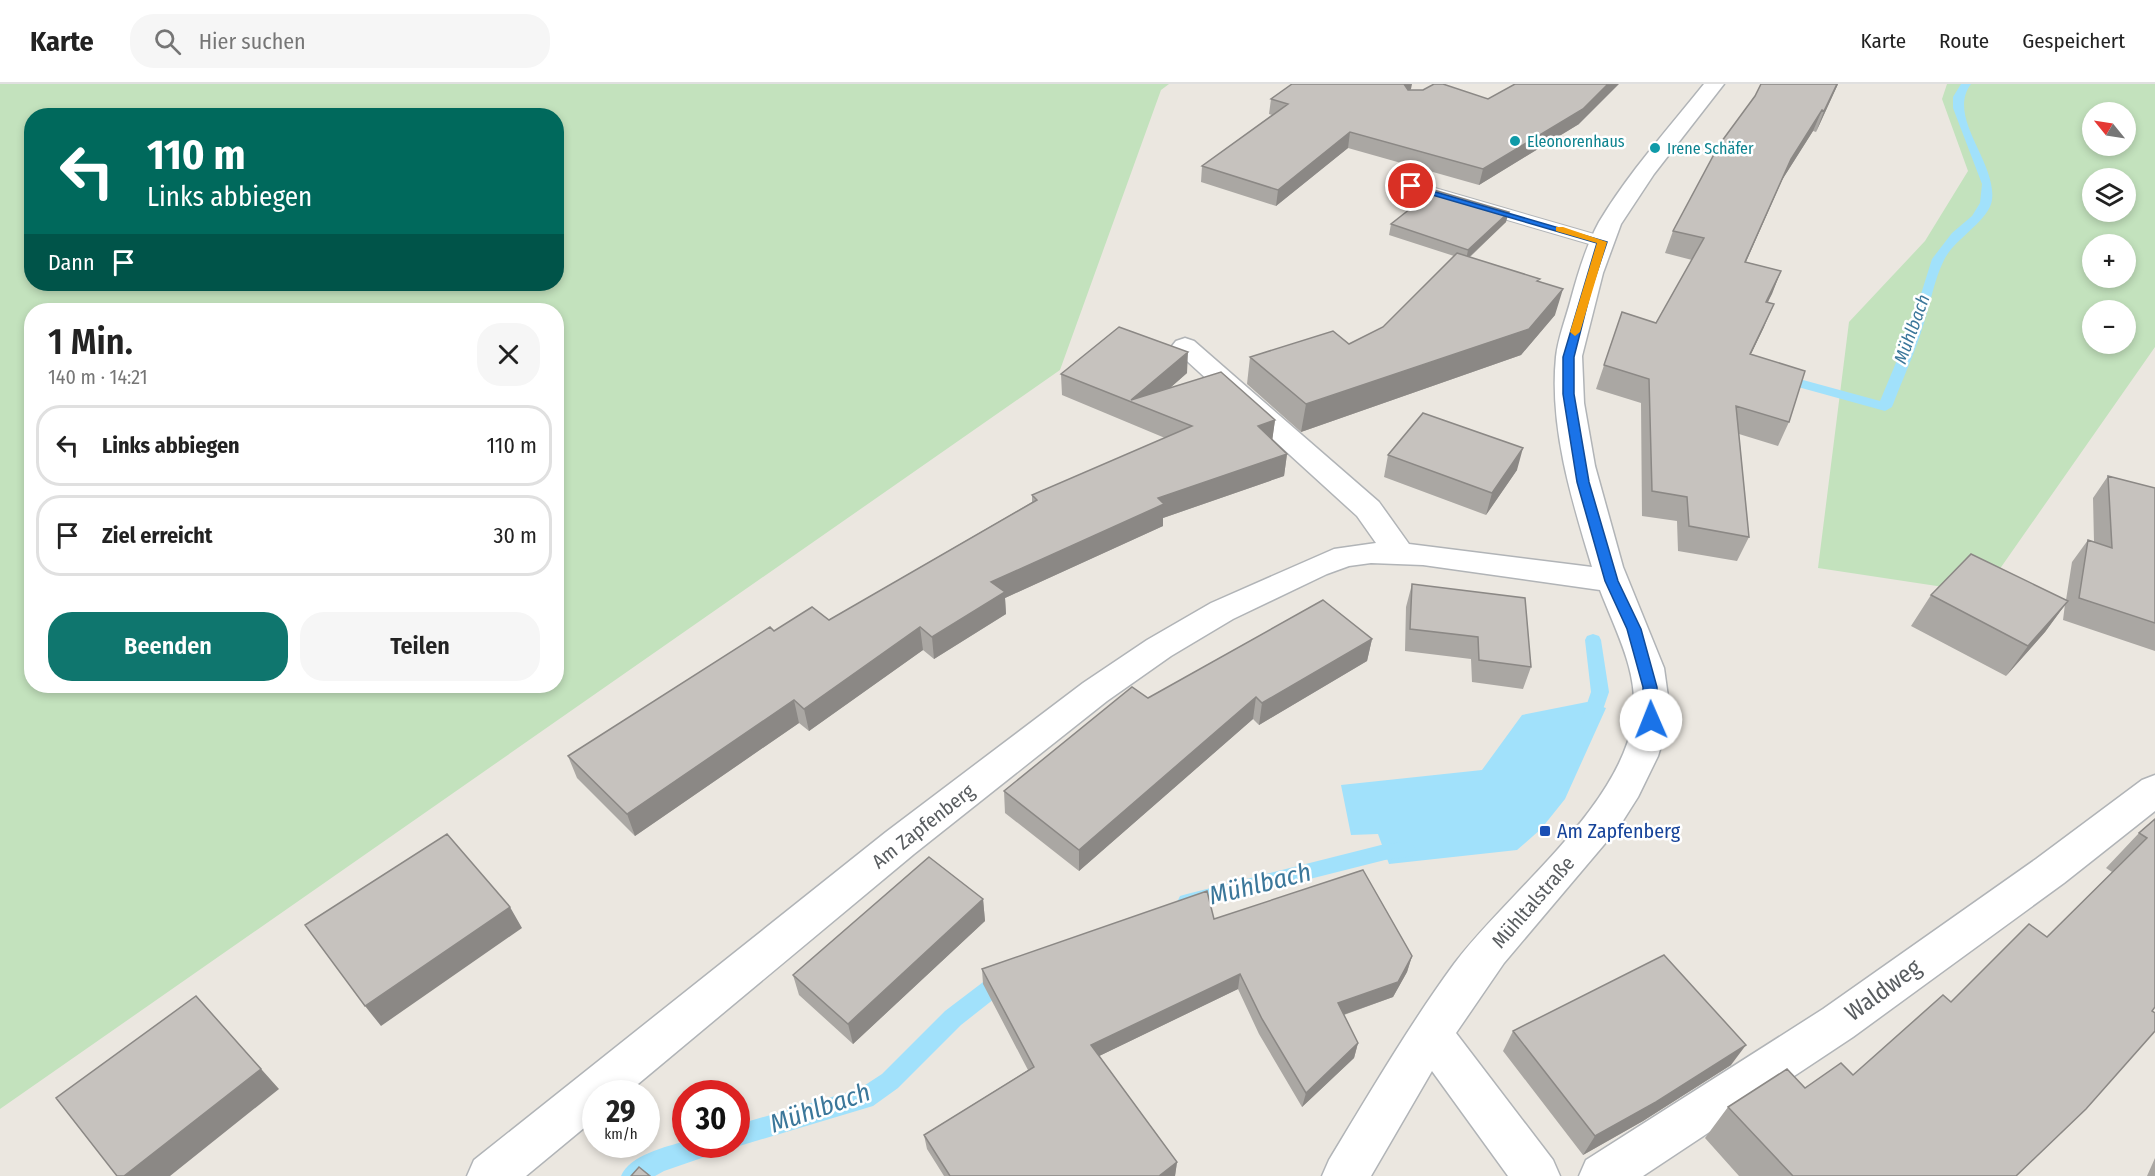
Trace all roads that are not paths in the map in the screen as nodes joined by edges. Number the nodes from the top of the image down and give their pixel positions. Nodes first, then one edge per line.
1 (1714, 84) edge
2 (1411, 186) dead end
3 (1602, 242) junction
4 (1185, 346) dead end
5 (1399, 553) junction
6 (1612, 581) junction
7 (2155, 790) edge
8 (1430, 1034) junction
9 (490, 1176) edge
10 (1344, 1176) edge
11 (1537, 1176) edge
12 (1602, 1176) edge

1 - 3 street, Mühltalstraße
2 - 3 lane
3 - 6 street, Mühltalstraße
4 - 5 street
5 - 6 street, Am Zapfenberg
5 - 9 street, Am Zapfenberg
6 - 8 street, Mühltalstraße
7 - 12 street, Waldweg
8 - 10 street, Mühltalstraße
8 - 11 street

